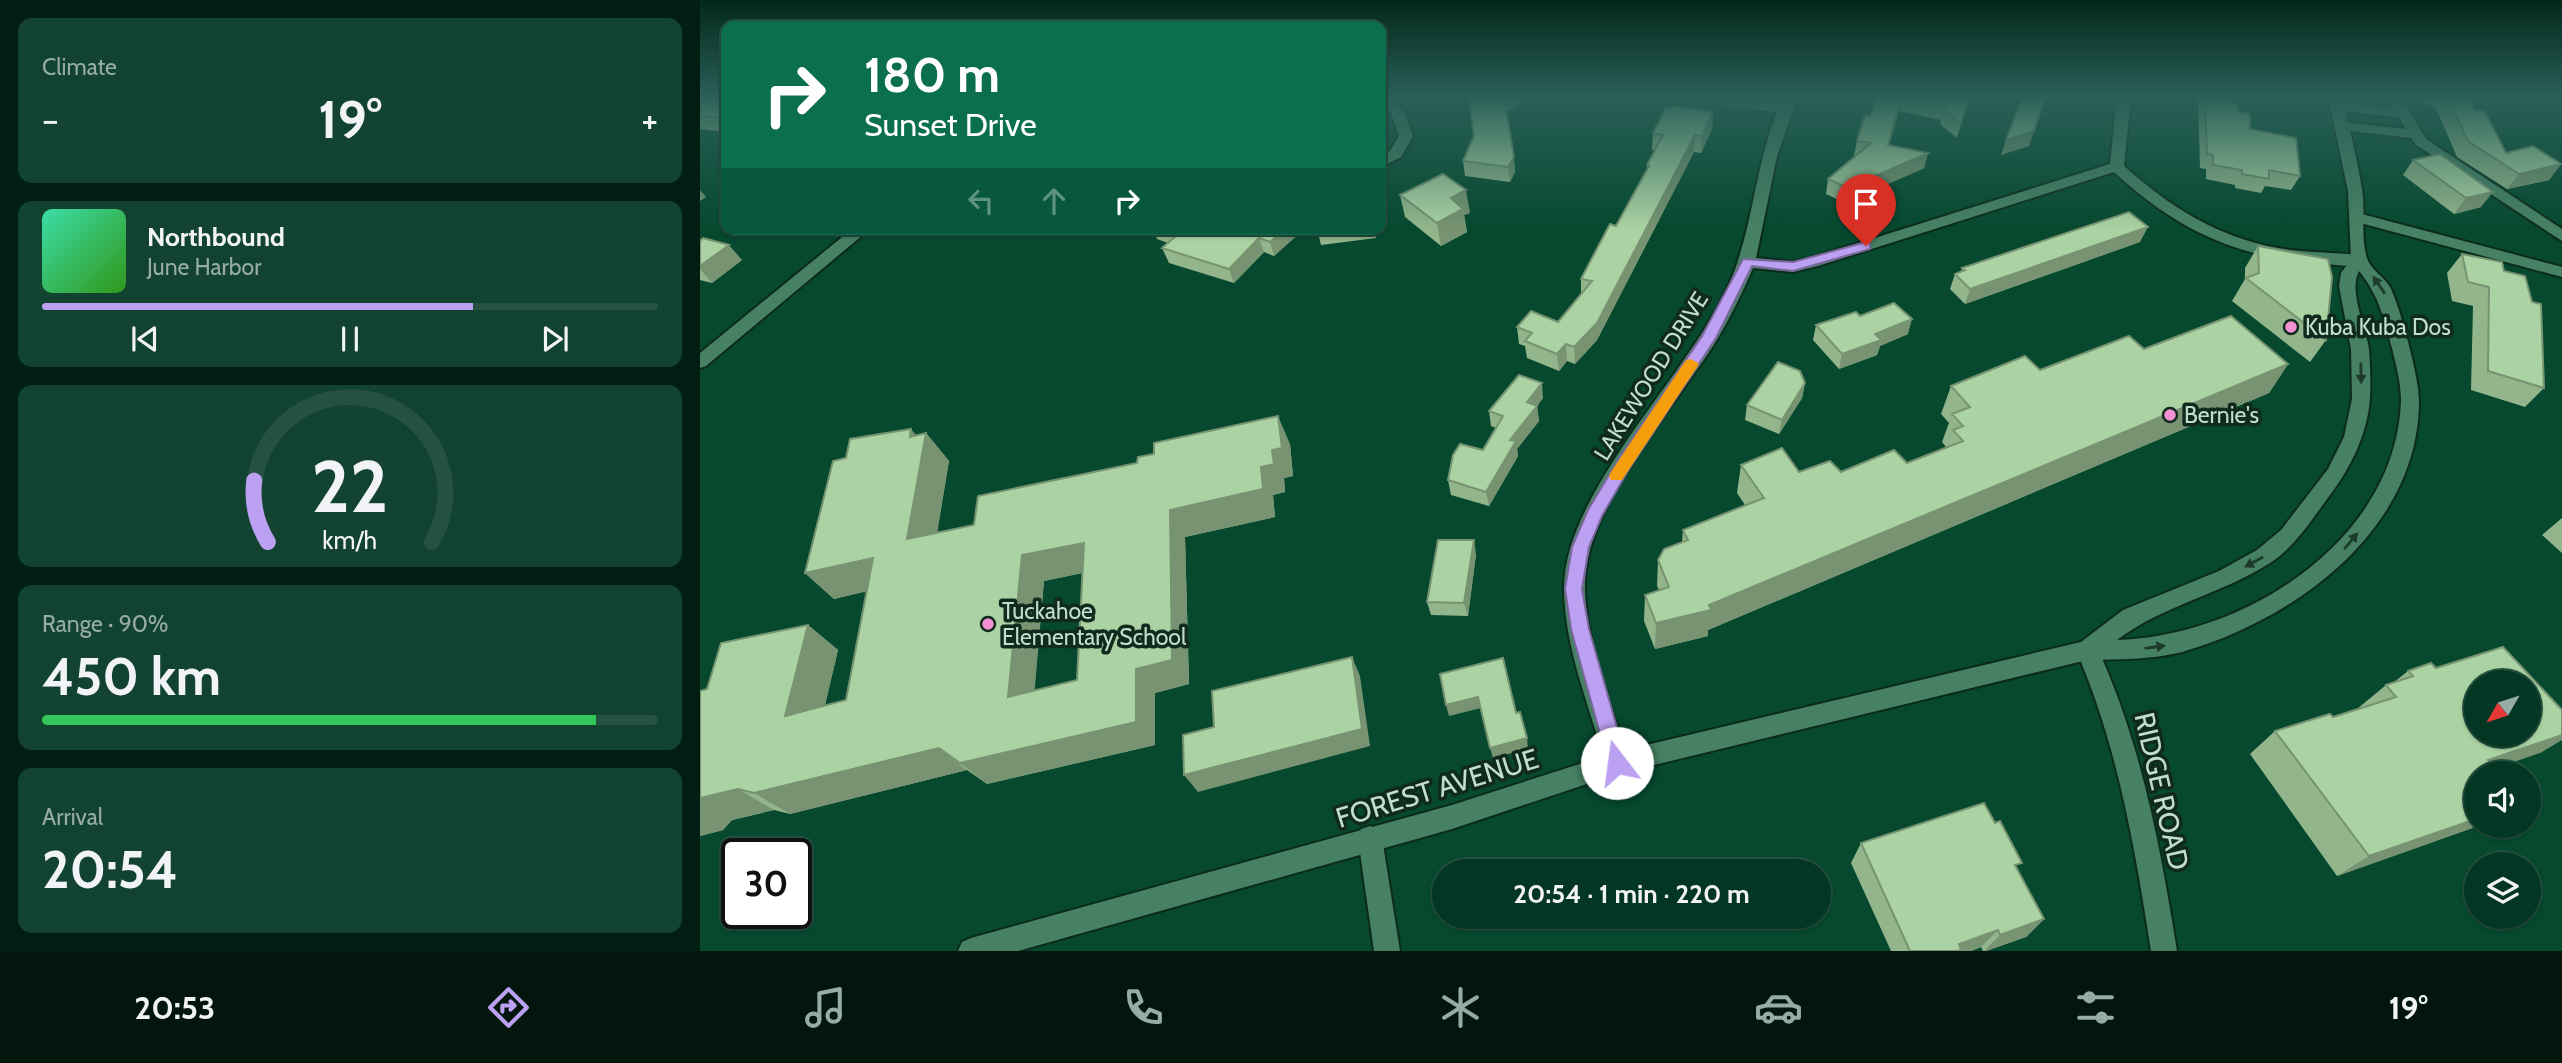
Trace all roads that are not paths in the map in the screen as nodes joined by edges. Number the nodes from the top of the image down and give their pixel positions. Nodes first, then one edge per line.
1 (1404, 140) edge
2 (1774, 140) edge
3 (2120, 140) edge
4 (2344, 140) edge
5 (2420, 140) edge
6 (1386, 160) edge
7 (2117, 167) junction
8 (2358, 218) junction
9 (855, 235) edge
10 (2562, 236) edge
11 (2359, 260) junction
12 (1748, 262) junction
13 (2562, 272) edge
14 (700, 362) edge
15 (2087, 650) junction
16 (1617, 763) junction
17 (1370, 838) junction
18 (971, 951) edge
19 (1387, 951) edge
20 (2164, 951) edge

1 - 6 street
2 - 12 street, LAKEWOOD DRIVE
3 - 7 street
4 - 8 street
5 - 10 street
7 - 11 street
7 - 12 street
8 - 11 street
8 - 13 street
9 - 14 street
11 -> 15 street
15 -> 11 street
12 - 16 street, LAKEWOOD DRIVE
15 - 16 street, FOREST AVENUE
15 - 20 street, RIDGE ROAD
16 - 17 street, FOREST AVENUE
17 - 18 street, FOREST AVENUE
17 - 19 street

